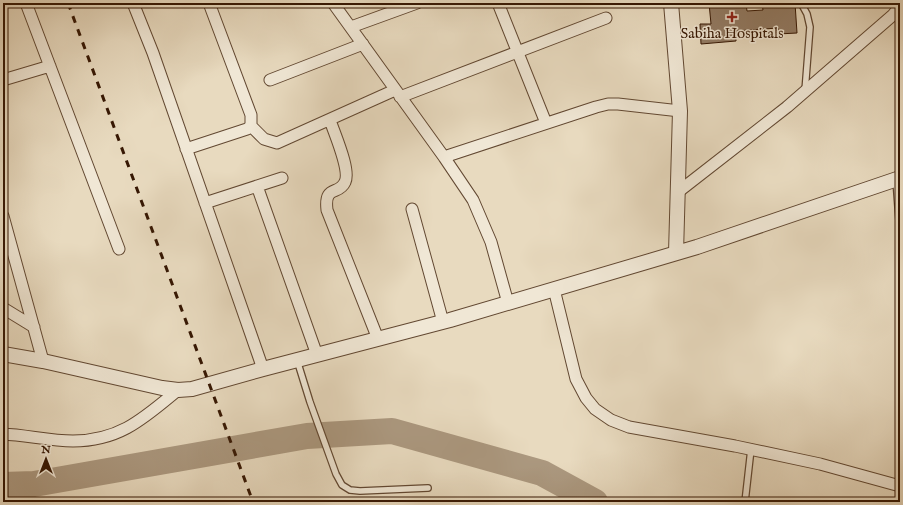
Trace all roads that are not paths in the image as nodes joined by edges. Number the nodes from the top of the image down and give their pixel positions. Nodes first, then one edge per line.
1 (26, 3) edge
2 (132, 3) edge
3 (209, 3) edge
4 (334, 3) edge
5 (417, 3) edge
6 (498, 3) edge
7 (671, 3) edge
8 (801, 3) edge
9 (900, 6) edge
10 (606, 18) dead end
11 (351, 27) junction
12 (363, 44) junction
13 (518, 52) junction
14 (50, 66) junction
15 (3, 80) edge
16 (270, 80) dead end
17 (805, 91) junction
18 (398, 94) junction
19 (680, 111) junction
20 (330, 120) junction
21 (546, 123) junction
22 (251, 126) junction
23 (186, 149) junction
24 (444, 157) junction
25 (282, 178) dead end
26 (898, 179) edge
27 (257, 186) junction
28 (678, 192) junction
29 (205, 203) junction
30 (412, 209) dead end
31 (3, 216) edge
32 (900, 234) edge
33 (119, 249) dead end
34 (676, 253) junction
35 (554, 289) junction
36 (508, 303) junction
37 (3, 308) edge
38 (443, 322) junction
39 (34, 326) junction
40 (378, 339) junction
41 (3, 354) edge
42 (317, 355) junction
43 (297, 360) junction
44 (43, 361) junction
45 (263, 369) junction
46 (178, 390) junction
47 (3, 434) edge
48 (751, 449) junction
49 (900, 486) edge
50 (428, 488) dead end
51 (745, 502) edge

1 - 14 street
2 - 23 street
3 - 22 street
4 - 11 street
5 - 11 street
6 - 13 street
7 - 19 street
8 - 17 lane
9 - 17 street
10 - 13 street
11 - 12 street
12 - 16 street
12 - 18 street
13 - 18 street
13 - 21 street
14 - 15 street
14 - 33 street
17 - 28 street
18 - 20 street
18 - 24 street
19 - 21 street
19 - 28 street
20 - 22 street
20 - 40 street
21 - 24 street
22 - 23 street
23 - 29 street
24 - 36 street
25 - 27 street
26 - 32 lane
26 - 34 street
27 - 29 street
27 - 42 street
28 - 34 street
29 - 45 street
30 - 38 street
31 - 39 street
34 - 35 street
35 - 36 street
35 - 48 street
36 - 38 street
37 - 39 street
38 - 40 street
39 - 44 street
40 - 42 street
41 - 44 street
42 - 43 street
43 - 45 street
43 - 50 lane
44 - 46 street
45 - 46 street
46 - 47 street
48 - 49 street
48 - 51 lane

